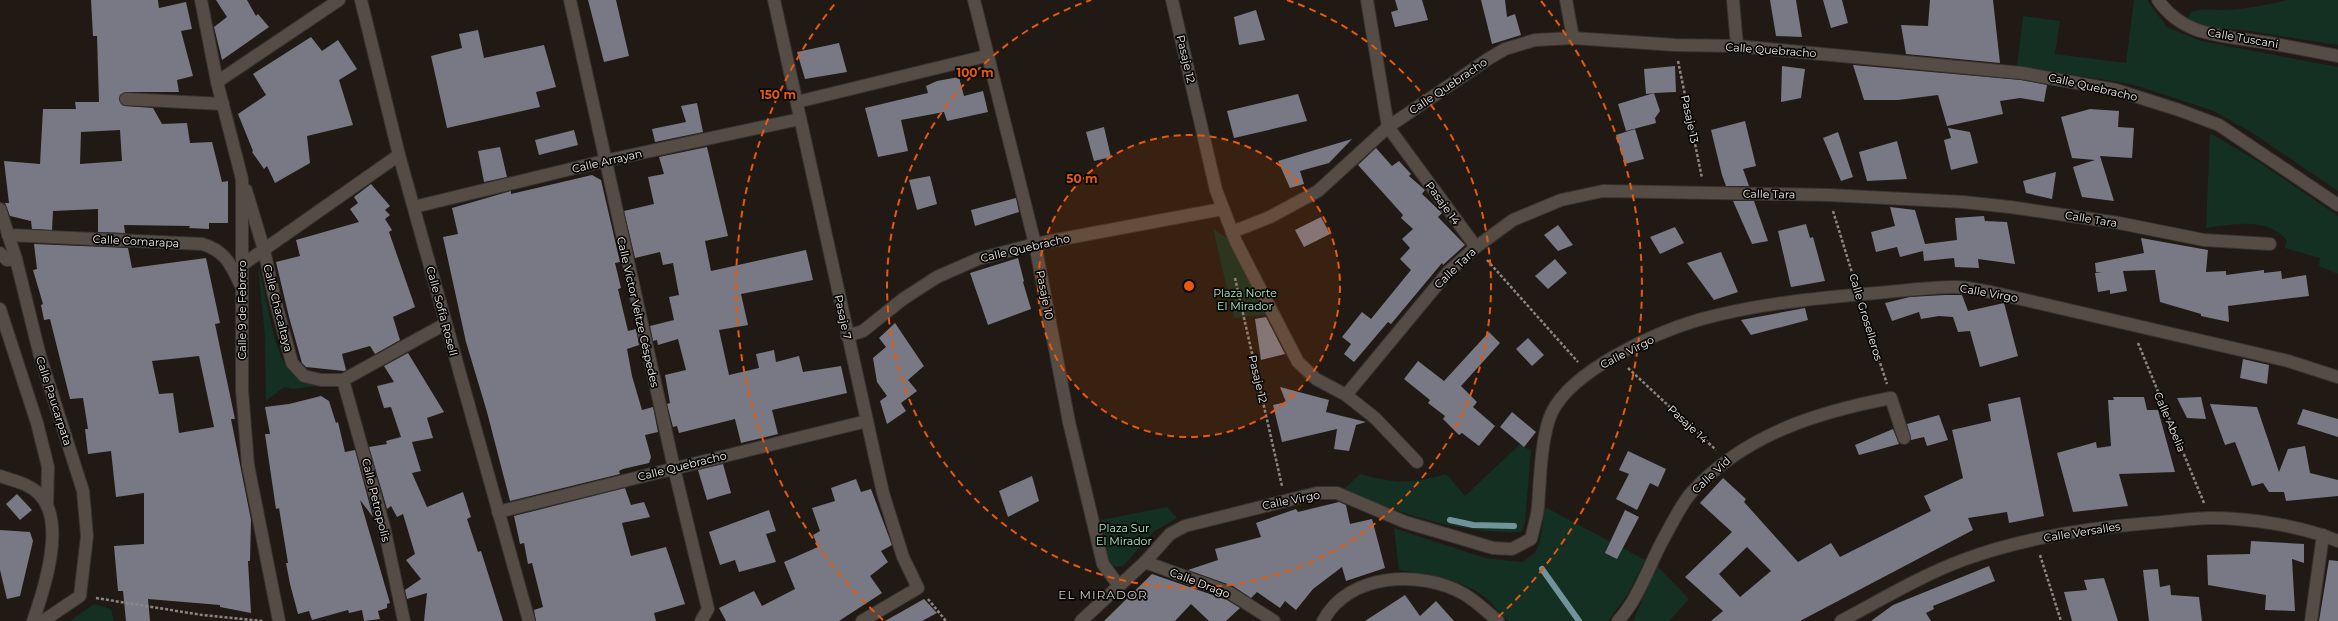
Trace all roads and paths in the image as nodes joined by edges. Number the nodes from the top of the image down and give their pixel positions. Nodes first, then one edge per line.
1 (200, 0) edge
2 (339, 0) edge
3 (361, 0) edge
4 (570, 0) edge
5 (774, 0) edge
6 (974, 0) edge
7 (1172, 0) edge
8 (1367, 0) edge
9 (1566, 0) edge
10 (1733, 0) edge
11 (2158, 0) edge
12 (1573, 38) junction
13 (1675, 45) junction
14 (1737, 46) junction
15 (986, 56) junction
16 (2338, 56) edge
17 (217, 82) junction
18 (126, 99) dead end
19 (797, 102) junction
20 (223, 104) junction
21 (800, 119) junction
22 (1388, 127) junction
23 (399, 155) junction
24 (604, 161) junction
25 (242, 179) junction
26 (1705, 193) junction
27 (1829, 195) junction
28 (2338, 205) edge
29 (414, 207) junction
30 (0, 209) edge
31 (1222, 209) junction
32 (1232, 232) junction
33 (8, 235) junction
34 (1035, 244) junction
35 (2270, 244) dead end
36 (1476, 247) junction
37 (264, 250) junction
38 (0, 253) edge
39 (16, 259) junction
40 (242, 265) junction
41 (1248, 266) junction
42 (242, 287) junction
43 (1858, 295) junction
44 (0, 310) edge
45 (445, 324) junction
46 (2130, 326) junction
47 (847, 336) junction
48 (1615, 356) junction
49 (1587, 373) junction
50 (2338, 377) edge
51 (343, 380) junction
52 (1346, 395) junction
53 (1891, 398) junction
54 (867, 421) junction
55 (1904, 438) dead end
56 (1726, 460) junction
57 (1417, 462) dead end
58 (674, 468) junction
59 (0, 476) edge
60 (1285, 499) junction
61 (47, 506) junction
62 (498, 512) junction
63 (2210, 518) junction
64 (2323, 535) junction
65 (2035, 539) junction
66 (2338, 541) edge
67 (1145, 562) junction
68 (1119, 586) junction
69 (918, 588) junction
70 (80, 596) junction
71 (33, 621) edge
72 (43, 621) edge
73 (266, 621) edge
74 (279, 621) edge
75 (404, 621) edge
76 (529, 621) edge
77 (701, 621) edge
78 (862, 621) edge
79 (946, 621) edge
80 (1081, 621) edge
81 (1274, 621) edge
82 (1324, 621) edge
83 (1498, 621) edge
84 (1618, 621) edge
85 (1841, 621) edge
86 (2061, 621) edge
87 (2311, 621) edge

1 - 17 street, Calle 9 de Febrero
2 - 17 street
3 - 23 street, Calle Sofía Rosell
4 - 24 street, Calle Víctor Veltze Céspedes
5 - 19 street, Pasaje 7
6 - 15 street, Pasaje 10
7 - 31 street, Pasaje 12
8 - 22 street, Pasaje 14
9 - 12 street
10 - 14 street
11 - 16 street, Calle Tuscani
12 - 13 street, Calle Quebracho
12 - 22 street, Calle Quebracho
13 - 14 street, Calle Quebracho
13 - 26 path, Pasaje 13
14 - 28 street, Calle Quebracho
15 - 19 street
15 - 34 street, Pasaje 10
17 - 20 street, Calle 9 de Febrero
18 - 20 street
19 - 21 street, Pasaje 7
20 - 25 street, Calle 9 de Febrero
21 - 24 street, Calle Arrayan
21 - 47 street, Pasaje 7
22 - 32 street, Calle Quebracho
22 - 36 street, Pasaje 14
23 - 29 street, Calle Sofía Rosell
23 - 37 street
24 - 29 street, Calle Arrayan
24 - 58 street, Calle Víctor Veltze Céspedes
25 - 37 street, Calle Chacaltaya
25 - 40 street, Calle 9 de Febrero
26 - 27 street, Calle Tara
26 - 36 street, Calle Tara
27 - 35 street, Calle Tara
27 - 43 path, Calle Groselleros
29 - 45 street, Calle Sofía Rosell
30 - 33 street, Calle Paucarpata
31 - 32 street, Pasaje 12
31 - 34 street, Calle Quebracho
32 - 41 street, Pasaje 12
33 - 39 street, Calle Paucarpata
33 - 42 street, Calle Comarapa
34 - 47 street, Calle Quebracho
34 - 68 street, Pasaje 10
36 - 49 path
36 - 52 street, Calle Tara
37 - 40 street
37 - 51 street, Calle Chacaltaya
38 - 39 street
39 - 70 street, Calle Paucarpata
40 - 42 street, Calle 9 de Febrero
41 - 52 street, Pasaje 12
41 - 60 path, Pasaje 12
42 - 74 street, Calle 9 de Febrero
43 - 46 street, Calle Virgo
43 - 48 street, Calle Virgo
43 - 53 path, Calle Groselleros
44 - 61 street
45 - 51 street, Calle Chacaltaya
45 - 62 street, Calle Sofía Rosell
46 - 50 street, Calle Virgo
46 - 63 path, Calle Abelia
47 - 54 street, Pasaje 7
48 - 49 street, Calle Virgo
48 - 56 path, Pasaje 14
49 - 60 street, Calle Virgo
51 - 75 street, Calle Petropolis
52 - 57 street, Pasaje 12
53 - 55 street
53 - 56 street, Calle Vid
54 - 58 street, Calle Quebracho
54 - 69 street, Pasaje 7
56 - 84 street, Calle Vid
58 - 62 street, Calle Quebracho
58 - 77 street, Calle Víctor Veltze Céspedes
59 - 61 street
60 - 67 street, Calle Virgo
61 - 71 street
62 - 76 street, Calle Sofía Rosell
63 - 64 street, Calle Versalles
63 - 65 street, Calle Versalles
64 - 66 street, Calle Versalles
64 - 87 street
65 - 85 street, Calle Versalles
65 - 86 path
67 - 68 street, Calle Virgo
67 - 81 street, Calle Drago
68 - 80 street, Calle Virgo
69 - 78 street
69 - 79 path
70 - 72 street
70 - 73 path
82 - 83 street

